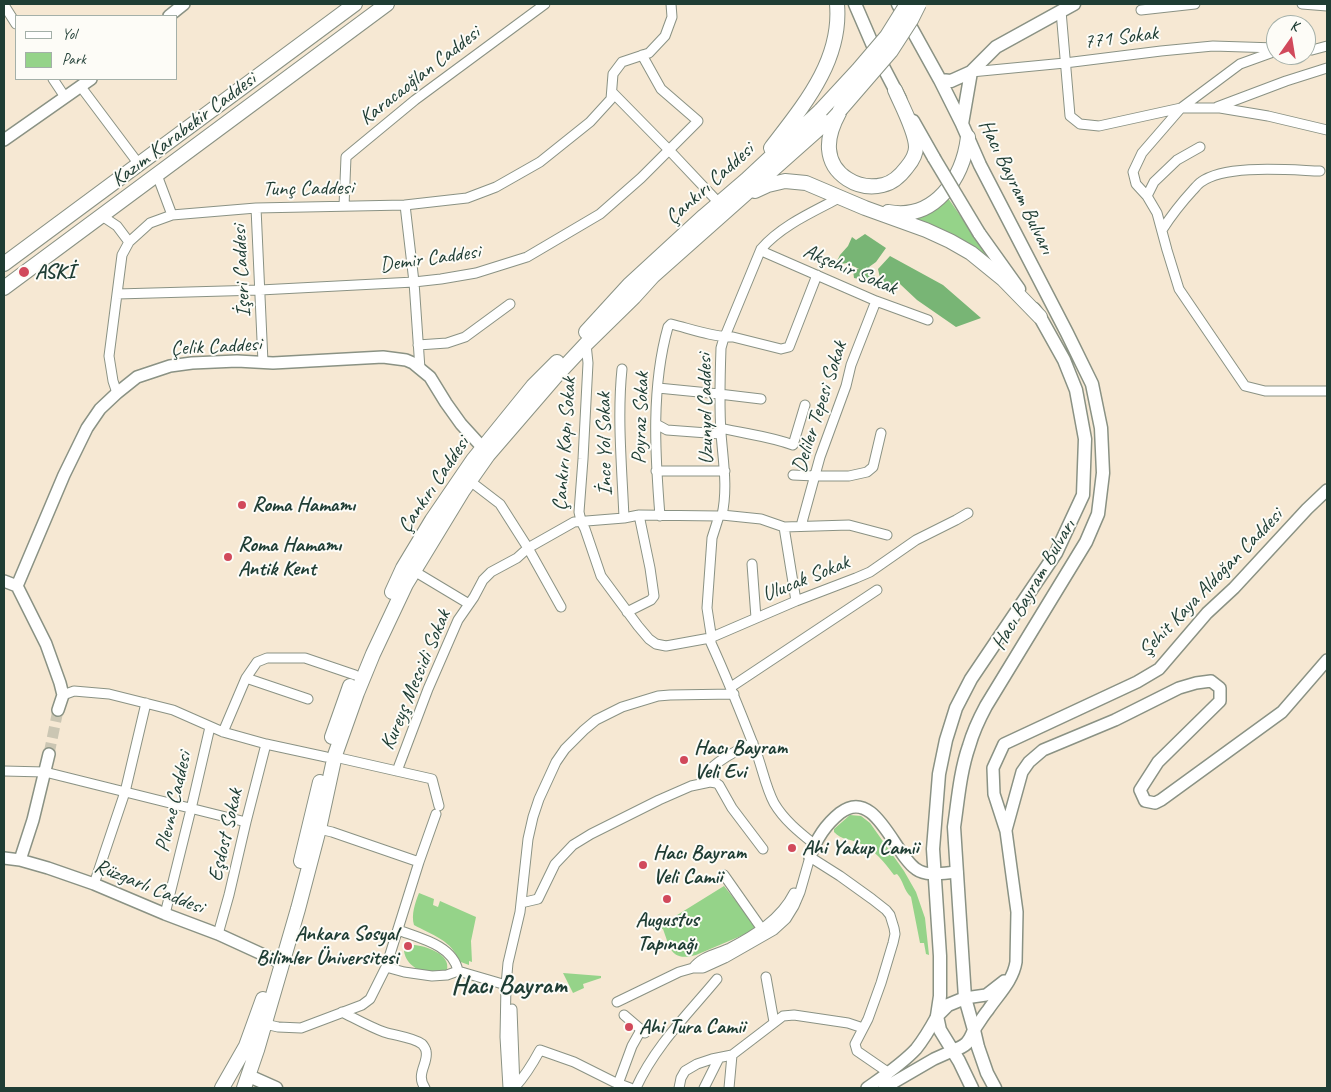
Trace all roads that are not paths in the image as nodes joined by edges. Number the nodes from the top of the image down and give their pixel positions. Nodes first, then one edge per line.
1 (184, 4) edge
2 (355, 4) edge
3 (387, 4) edge
4 (671, 4) edge
5 (837, 4) edge
6 (855, 4) edge
7 (898, 4) edge
8 (919, 4) edge
9 (1074, 4) edge
10 (1195, 4) edge
11 (1302, 4) edge
12 (4, 5) edge
13 (541, 5) edge
14 (1327, 6) edge
15 (1141, 10) dead end
16 (906, 11) edge
17 (1061, 11) junction
18 (170, 15) edge
19 (15, 22) edge
20 (1266, 49) edge
21 (884, 53) junction
22 (1266, 53) edge
23 (642, 55) junction
24 (1065, 63) junction
25 (1327, 68) edge
26 (971, 72) junction
27 (54, 80) edge
28 (90, 80) edge
29 (940, 80) junction
30 (80, 87) junction
31 (894, 90) junction
32 (612, 92) junction
33 (65, 97) junction
34 (1181, 108) junction
35 (1212, 108) junction
36 (840, 110) junction
37 (962, 124) junction
38 (1327, 130) edge
39 (968, 137) junction
40 (4, 140) edge
41 (1200, 147) dead end
42 (669, 150) junction
43 (138, 163) junction
44 (1320, 172) dead end
45 (157, 174) junction
46 (746, 180) junction
47 (1147, 196) junction
48 (742, 197) junction
49 (841, 197) junction
50 (719, 203) junction
51 (405, 205) junction
52 (344, 206) junction
53 (256, 208) junction
54 (865, 208) junction
55 (172, 215) junction
56 (102, 216) junction
57 (1162, 230) junction
58 (130, 242) junction
59 (761, 249) junction
60 (4, 264) edge
61 (817, 275) junction
62 (414, 282) junction
63 (4, 288) edge
64 (260, 290) junction
65 (117, 294) junction
66 (876, 301) junction
67 (510, 304) dead end
68 (1040, 317) junction
69 (928, 320) dead end
70 (725, 337) junction
71 (586, 344) junction
72 (418, 345) junction
73 (263, 362) junction
74 (420, 369) junction
75 (622, 369) dead end
76 (658, 388) junction
77 (1327, 391) edge
78 (117, 393) junction
79 (719, 394) junction
80 (761, 399) dead end
81 (805, 405) dead end
82 (656, 424) junction
83 (721, 431) junction
84 (881, 433) dead end
85 (482, 447) junction
86 (656, 471) junction
87 (725, 471) junction
88 (793, 475) dead end
89 (815, 476) junction
90 (470, 481) junction
91 (1327, 490) edge
92 (968, 513) dead end
93 (639, 515) junction
94 (660, 516) junction
95 (721, 516) junction
96 (624, 518) junction
97 (581, 521) junction
98 (801, 526) junction
99 (784, 527) junction
100 (887, 535) dead end
101 (528, 548) junction
102 (752, 564) dead end
103 (414, 571) junction
104 (4, 582) edge
105 (17, 586) junction
106 (877, 590) dead end
107 (796, 601) junction
108 (469, 604) junction
109 (561, 607) dead end
110 (628, 612) junction
111 (756, 618) junction
112 (710, 638) junction
113 (1327, 660) edge
114 (355, 674) junction
115 (246, 678) junction
116 (733, 690) junction
117 (63, 695) junction
118 (308, 699) dead end
119 (146, 703) junction
120 (58, 710) tunnel mouth
121 (210, 727) junction
122 (223, 732) junction
123 (753, 743) junction
124 (266, 744) junction
125 (49, 754) tunnel mouth
126 (330, 757) junction
127 (4, 771) edge
128 (397, 771) junction
129 (45, 772) junction
130 (703, 783) junction
131 (124, 792) junction
132 (191, 809) junction
133 (246, 822) junction
134 (319, 829) junction
135 (1006, 832) junction
136 (814, 844) junction
137 (763, 849) dead end
138 (810, 857) junction
139 (4, 858) edge
140 (20, 860) junction
141 (418, 862) junction
142 (957, 872) junction
143 (935, 873) junction
144 (724, 875) dead end
145 (94, 884) junction
146 (521, 903) junction
147 (165, 914) junction
148 (398, 930) junction
149 (764, 932) junction
150 (218, 934) junction
151 (277, 961) junction
152 (386, 967) junction
153 (458, 971) junction
154 (1011, 975) junction
155 (766, 977) dead end
156 (717, 979) dead end
157 (509, 986) junction
158 (965, 998) junction
159 (617, 1002) dead end
160 (342, 1012) junction
161 (624, 1016) dead end
162 (937, 1016) junction
163 (774, 1022) junction
164 (265, 1024) junction
165 (863, 1028) junction
166 (974, 1030) junction
167 (952, 1051) junction
168 (732, 1055) junction
169 (719, 1058) junction
170 (889, 1073) junction
171 (247, 1082) edge
172 (618, 1084) junction
173 (423, 1086) edge
174 (220, 1087) edge
175 (276, 1088) edge
176 (515, 1088) edge
177 (630, 1088) edge
178 (636, 1088) edge
179 (679, 1088) edge
180 (704, 1088) edge
181 (729, 1088) edge
182 (867, 1088) edge
183 (884, 1088) edge
184 (972, 1088) edge
185 (995, 1088) edge

1 - 18 street
2 - 43 main road, Kazım Karabekir Caddesi
3 - 45 main road, Kazım Karabekir Caddesi
4 - 23 street
5 - 46 main road
6 - 21 main road, Hacı Bayram Bulvarı
7 - 16 main road, Hacı Bayram Bulvarı
8 - 21 main road, Çankırı Caddesi, bridge
9 - 17 main road
10 - 15 street
11 - 14 street
12 - 19 street
13 - 52 street, Karacaoğlan Caddesi
16 - 29 main road, Hacı Bayram Bulvarı
16 - 46 main road, Çankırı Caddesi, bridge
17 - 24 street
17 - 26 main road
20 - 24 street, 771 Sokak
21 - 31 main road, Hacı Bayram Bulvarı
21 - 36 main road, Çankırı Caddesi, bridge
22 - 34 street
23 - 32 street
23 - 42 street, Demir Caddesi
24 - 26 street, 771 Sokak
24 - 34 street
25 - 35 street
26 - 29 main road
26 - 37 main road
27 - 33 street
28 - 30 street
29 - 37 main road, Hacı Bayram Bulvarı
30 - 33 street
30 - 43 street
31 - 36 main road
31 - 68 main road, Hacı Bayram Bulvarı, bridge
32 - 42 street
32 - 51 street, Tunç Caddesi
33 - 40 street
34 - 35 street
34 - 47 street
35 - 38 street
36 - 48 main road, Çankırı Caddesi
37 - 39 main road, Hacı Bayram Bulvarı
39 - 54 main road
39 - 142 main road, Hacı Bayram Bulvarı
41 - 47 street
42 - 50 street
42 - 62 street, Demir Caddesi
43 - 60 main road, Kazım Karabekir Caddesi
44 - 57 street
45 - 55 street
45 - 56 main road, Kazım Karabekir Caddesi
46 - 50 main road, Çankırı Caddesi
47 - 57 street
48 - 49 main road
48 - 71 main road, Çankırı Caddesi
49 - 54 main road
49 - 59 street, Uzunyol Caddesi
50 - 85 main road, Çankırı Caddesi
51 - 52 street, Tunç Caddesi
51 - 62 street
52 - 53 street, Tunç Caddesi
53 - 55 street, Tunç Caddesi
53 - 64 street, İşeri Caddesi
54 - 68 main road
55 - 58 street, Tunç Caddesi
56 - 58 street
56 - 63 main road, Kazım Karabekir Caddesi
57 - 77 street
58 - 65 street, Tunç Caddesi
59 - 61 street, Akşehir Sokak
59 - 70 street, Uzunyol Caddesi
61 - 66 street, Akşehir Sokak
61 - 70 street
62 - 64 street, Demir Caddesi
62 - 72 street
64 - 65 street, Demir Caddesi
64 - 73 street, İşeri Caddesi
65 - 78 street, Tunç Caddesi
66 - 69 street, Akşehir Sokak
66 - 89 street, Deliler Tepesi Sokak
67 - 72 street
68 - 143 main road, Hacı Bayram Bulvarı
70 - 76 street, Poyraz Sokak
70 - 79 street, Uzunyol Caddesi
71 - 90 main road, Çankırı Caddesi
71 - 97 street, Çankırı Kapı Sokak
72 - 74 street
73 - 74 street, Çelik Caddesi
73 - 78 street, Çelik Caddesi
74 - 85 street
75 - 96 street, İnce Yol Sokak
76 - 79 street
76 - 82 street, Poyraz Sokak
78 - 105 street, Çelik Caddesi
79 - 80 street
79 - 83 street, Uzunyol Caddesi
81 - 83 street
82 - 83 street
82 - 86 street, Poyraz Sokak
83 - 87 street, Uzunyol Caddesi
84 - 89 street
85 - 114 main road, Çankırı Caddesi
86 - 87 street
86 - 94 street, Poyraz Sokak
87 - 95 street, Uzunyol Caddesi
88 - 89 street
89 - 98 street, Deliler Tepesi Sokak
90 - 101 street
90 - 103 main road, Çankırı Caddesi
91 - 135 street, Şehit Kaya Aldoğan Caddesi
92 - 107 street, Ulucak Sokak
93 - 94 street
93 - 96 street
93 - 110 street
94 - 95 street
95 - 99 street
95 - 112 street, Uzunyol Caddesi
96 - 97 street
97 - 101 street, Çankırı Kapı Sokak
97 - 110 street
98 - 99 street
98 - 100 street
99 - 107 street
101 - 108 street, Çankırı Kapı Sokak
101 - 109 street
102 - 111 street
103 - 108 street
103 - 126 main road, Çankırı Caddesi
104 - 105 street
105 - 117 street
106 - 116 street
107 - 111 street, Ulucak Sokak
108 - 128 street, Kureyş Mescidi Sokak
110 - 112 street, Ulucak Sokak
111 - 112 street, Ulucak Sokak
112 - 116 street, Uzunyol Caddesi
113 - 135 street
114 - 115 street
114 - 126 main road, Çankırı Caddesi
115 - 118 street
115 - 122 street
116 - 123 street, Uzunyol Caddesi
116 - 146 street
117 - 119 street
117 - 120 street
119 - 121 street
119 - 131 street
121 - 122 street
121 - 132 street, Plevne Caddesi
122 - 124 street
123 - 130 street
123 - 136 street, Uzunyol Caddesi
124 - 126 street
124 - 133 street, Eşdost Sokak
125 - 129 street
126 - 128 street
126 - 134 main road, Çankırı Caddesi
126 - 151 main road, Çankırı Caddesi
127 - 129 street
128 - 141 street
129 - 131 street
129 - 140 street
130 - 137 street
130 - 146 street
131 - 132 street
131 - 145 street
132 - 133 street
132 - 147 street, Plevne Caddesi
133 - 150 street, Eşdost Sokak
134 - 141 street
134 - 164 main road, Çankırı Caddesi
135 - 154 street, Şehit Kaya Aldoğan Caddesi
136 - 138 street
136 - 143 street
138 - 149 street
138 - 165 street
139 - 140 street, Rüzgarlı Caddesi
140 - 145 street, Rüzgarlı Caddesi
141 - 148 street
142 - 143 street
142 - 158 main road, Hacı Bayram Bulvarı
143 - 162 main road, Hacı Bayram Bulvarı
144 - 149 street
145 - 147 street, Rüzgarlı Caddesi
146 - 157 street
147 - 150 street, Rüzgarlı Caddesi
148 - 152 street
148 - 153 street
149 - 159 street
150 - 151 street, Rüzgarlı Caddesi
151 - 174 main road, Çankırı Caddesi
152 - 153 street
152 - 160 street
153 - 157 street
154 - 158 street
154 - 166 street, Şehit Kaya Aldoğan Caddesi
155 - 163 street
156 - 178 street
157 - 176 street
158 - 162 main road
158 - 166 main road, Hacı Bayram Bulvarı
160 - 164 street
160 - 173 street
161 - 172 street
162 - 167 main road, Hacı Bayram Bulvarı
162 - 170 street
163 - 165 street
163 - 168 street
164 - 171 main road, Çankırı Caddesi
165 - 170 street
166 - 167 main road
166 - 185 main road, Hacı Bayram Bulvarı
167 - 183 street
167 - 184 main road, Hacı Bayram Bulvarı
168 - 169 street
168 - 181 street
169 - 179 street
169 - 180 street
170 - 182 street
171 - 174 main road
171 - 175 main road
172 - 176 street
172 - 177 street

